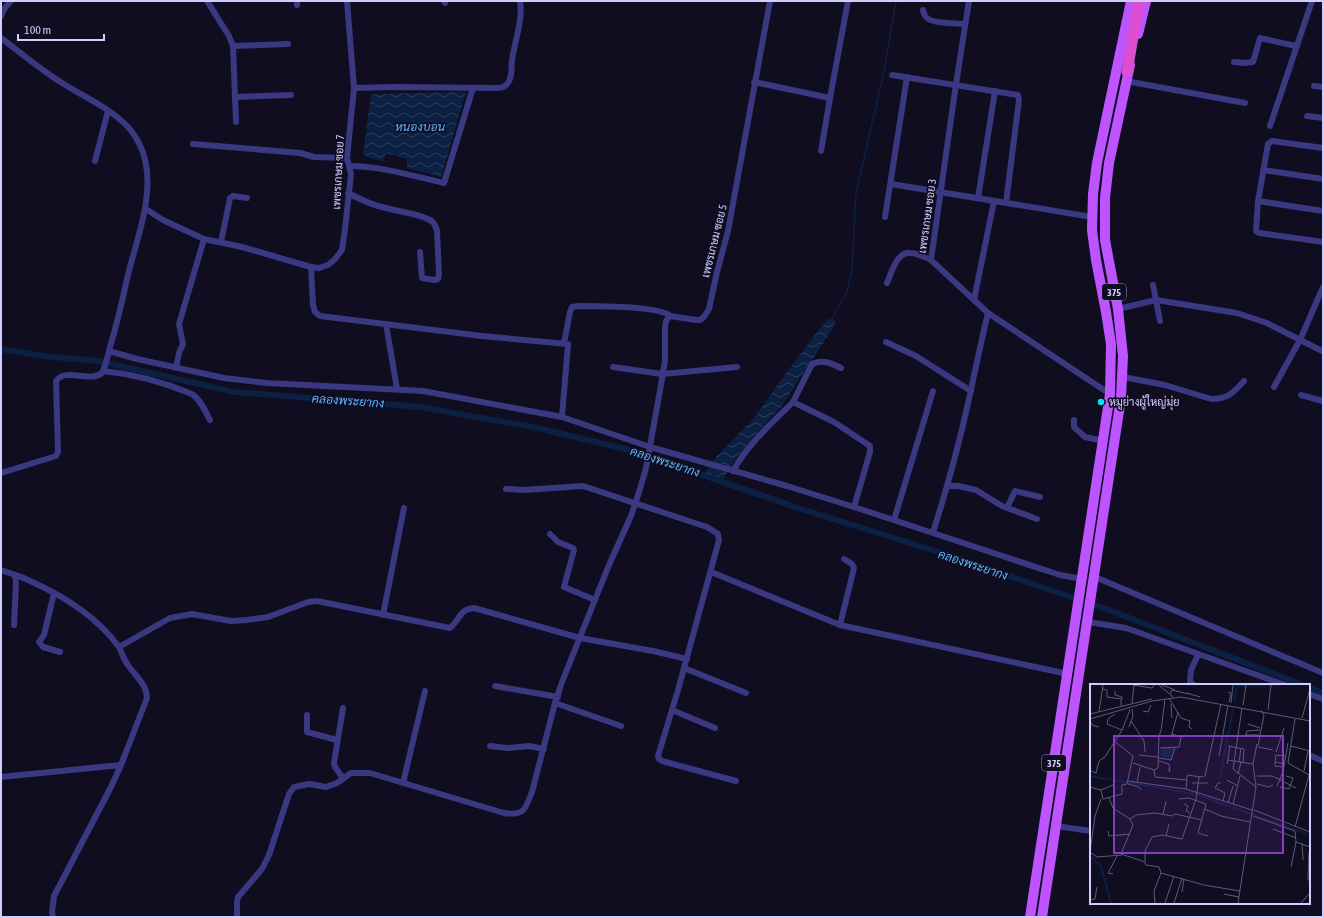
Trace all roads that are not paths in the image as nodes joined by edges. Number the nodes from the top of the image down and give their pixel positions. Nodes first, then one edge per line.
1 (11, 1) edge
2 (347, 1) edge
3 (520, 1) edge
4 (770, 1) edge
5 (848, 1) edge
6 (969, 1) edge
7 (1131, 1) edge
8 (1139, 1) edge
9 (1146, 1) edge
10 (1312, 1) edge
11 (210, 2) edge
12 (923, 10) dead end
13 (1, 16) edge
14 (965, 24) junction
15 (1, 38) edge
16 (288, 44) dead end
17 (233, 46) junction
18 (1296, 46) junction
19 (1234, 62) dead end
20 (892, 74) dead end
21 (1126, 76) junction
22 (907, 77) junction
23 (754, 82) junction
24 (956, 84) junction
25 (1314, 86) dead end
26 (1323, 87) edge
27 (354, 88) junction
28 (473, 88) junction
29 (995, 91) junction
30 (291, 95) dead end
31 (235, 97) junction
32 (830, 98) junction
33 (1245, 103) dead end
34 (108, 111) junction
35 (1307, 116) dead end
36 (1323, 118) edge
37 (236, 122) dead end
38 (1270, 126) dead end
39 (193, 144) dead end
40 (1323, 148) edge
41 (821, 151) dead end
42 (347, 158) junction
43 (95, 161) dead end
44 (349, 166) junction
45 (1264, 170) junction
46 (1323, 179) edge
47 (890, 184) junction
48 (940, 192) junction
49 (348, 193) junction
50 (247, 198) dead end
51 (978, 198) junction
52 (994, 201) junction
53 (1258, 201) junction
54 (1006, 203) junction
55 (146, 209) junction
56 (1323, 211) edge
57 (885, 217) dead end
58 (1092, 217) junction
59 (204, 239) junction
60 (221, 242) junction
61 (1323, 242) edge
62 (420, 252) dead end
63 (931, 260) junction
64 (311, 267) junction
65 (887, 284) dead end
66 (1153, 284) dead end
67 (1323, 287) edge
68 (974, 300) junction
69 (1156, 300) junction
70 (1118, 309) junction
71 (988, 313) junction
72 (670, 316) junction
73 (1160, 321) dead end
74 (386, 324) junction
75 (1300, 340) junction
76 (886, 342) dead end
77 (564, 343) junction
78 (1322, 351) dead end
79 (108, 353) junction
80 (613, 367) dead end
81 (737, 367) dead end
82 (176, 368) junction
83 (840, 368) dead end
84 (103, 370) junction
85 (662, 374) junction
86 (1123, 377) junction
87 (1244, 381) dead end
88 (1274, 387) dead end
89 (397, 389) junction
90 (933, 390) dead end
91 (971, 391) junction
92 (1110, 394) junction
93 (1301, 395) dead end
94 (1323, 401) edge
95 (793, 402) junction
96 (562, 417) junction
97 (210, 420) dead end
98 (1074, 420) dead end
99 (1103, 441) junction
100 (649, 449) junction
101 (733, 471) junction
102 (1, 473) edge
103 (947, 486) junction
104 (506, 490) dead end
105 (1040, 497) dead end
106 (634, 503) junction
107 (854, 506) junction
108 (404, 508) dead end
109 (1007, 508) junction
110 (1036, 519) dead end
111 (894, 520) junction
112 (932, 532) junction
113 (550, 534) dead end
114 (844, 559) dead end
115 (1, 570) edge
116 (711, 572) junction
117 (15, 575) junction
118 (1082, 581) junction
119 (1094, 581) junction
120 (54, 593) junction
121 (595, 600) junction
122 (383, 615) junction
123 (1088, 618) junction
124 (840, 625) junction
125 (14, 626) dead end
126 (580, 638) junction
127 (119, 647) junction
128 (60, 652) dead end
129 (1198, 655) junction
130 (686, 659) junction
131 (684, 668) junction
132 (1323, 673) edge
133 (1068, 674) junction
134 (1193, 684) edge
135 (1282, 684) edge
136 (495, 686) dead end
137 (425, 691) dead end
138 (746, 693) dead end
139 (1310, 694) edge
140 (1323, 699) edge
141 (557, 700) junction
142 (343, 708) dead end
143 (672, 710) junction
144 (307, 715) dead end
145 (620, 726) dead end
146 (715, 728) dead end
147 (337, 740) junction
148 (490, 746) dead end
149 (544, 749) junction
150 (1310, 755) edge
151 (1323, 761) edge
152 (121, 765) junction
153 (1, 777) edge
154 (343, 778) junction
155 (736, 782) dead end
156 (403, 783) junction
157 (1056, 826) junction
158 (1090, 831) edge
159 (1034, 894) junction
160 (1045, 895) junction
161 (53, 917) edge
162 (237, 917) edge
163 (1030, 917) edge
164 (1042, 917) edge

1 - 13 street
2 - 27 street, เพชรเกษม ซอย 7
3 - 28 street
4 - 23 street, เพชรเกษม ซอย 5
5 - 32 street
6 - 14 street, เพชรเกษม ซอย 3
7 - 58 main road, 375
8 - 21 highway
9 - 21 main road, 375
10 - 18 street
11 - 17 street
12 - 14 street
14 - 24 street, เพชรเกษม ซอย 3
15 - 34 street
16 - 17 street
17 - 31 street
18 - 19 street
18 - 38 street
20 - 22 street
21 - 33 street
21 - 70 main road, 375
22 - 24 street
22 - 47 street
23 - 32 street
23 - 72 street, เพชรเกษม ซอย 5
24 - 29 street
24 - 48 street, เพชรเกษม ซอย 3
25 - 26 street
27 - 28 street
27 - 42 street, เพชรเกษม ซอย 7
28 - 44 street
29 - 51 street
29 - 54 street
30 - 31 street
31 - 37 street
32 - 41 street
34 - 43 street
34 - 55 street
35 - 36 street
39 - 42 street
40 - 45 street
42 - 44 street, เพชรเกษม ซอย 7
44 - 49 street, เพชรเกษม ซอย 7
45 - 46 street
45 - 53 street
47 - 48 street
47 - 57 street
48 - 51 street
48 - 63 street, เพชรเกษม ซอย 3
49 - 62 street
49 - 64 street, เพชรเกษม ซอย 7
50 - 60 street
51 - 52 street
52 - 54 street
52 - 68 street
53 - 56 street
53 - 61 street
54 - 58 street
55 - 59 street, เพชรเกษม ซอย 7
55 - 79 street
58 - 92 main road, 375
59 - 60 street, เพชรเกษม ซอย 7
59 - 82 street
60 - 64 street, เพชรเกษม ซอย 7
63 - 65 street
63 - 68 street, เพชรเกษม ซอย 3
64 - 74 street
66 - 69 street
67 - 75 street
68 - 71 street, เพชรเกษม ซอย 3
69 - 70 street
69 - 73 street
69 - 75 street
70 - 86 main road, 375
71 - 91 street
71 - 92 street, เพชรเกษม ซอย 3
72 - 77 street, เพชรเกษม ซอย 5
72 - 85 street
74 - 77 street
74 - 89 street
75 - 78 street
75 - 88 street
76 - 91 street
77 - 96 street
79 - 82 street
79 - 84 street
80 - 85 street
81 - 85 street
82 - 89 street
83 - 95 street
84 - 97 street
84 - 102 street
85 - 100 street
86 - 87 street
86 - 119 main road, 375
89 - 96 street
90 - 111 street
91 - 103 street
92 - 99 main road, 375
93 - 94 street
95 - 101 street
95 - 107 street
96 - 100 street
98 - 99 street
99 - 118 main road, 375
100 - 101 street
100 - 106 street
101 - 107 street
103 - 109 street
103 - 112 street
104 - 106 street
105 - 109 street
106 - 116 street
106 - 121 street
107 - 111 street
108 - 122 street
109 - 110 street
111 - 112 street
112 - 118 street
113 - 121 street
114 - 124 street
115 - 117 street
116 - 124 street
116 - 130 street
117 - 120 street
117 - 125 street
118 - 133 main road, 375
119 - 123 main road, 375
119 - 132 street
120 - 127 street
120 - 128 street
121 - 126 street
122 - 126 street
122 - 127 street
123 - 129 street
123 - 157 main road, 375
124 - 133 street
126 - 130 street
126 - 141 street
127 - 152 street
129 - 134 street
129 - 135 street
130 - 131 street
131 - 138 street
131 - 143 street
133 - 159 main road, 375
136 - 141 street
137 - 156 street
139 - 140 street
141 - 145 street
141 - 149 street
142 - 147 street
143 - 146 street
143 - 155 street
144 - 147 street
147 - 154 street
148 - 149 street
149 - 156 street
150 - 151 street
152 - 153 street
152 - 161 street
154 - 156 street
154 - 162 street
157 - 158 street
157 - 160 main road, 375
159 - 160 main road
159 - 163 main road, 375
160 - 164 main road, 375

